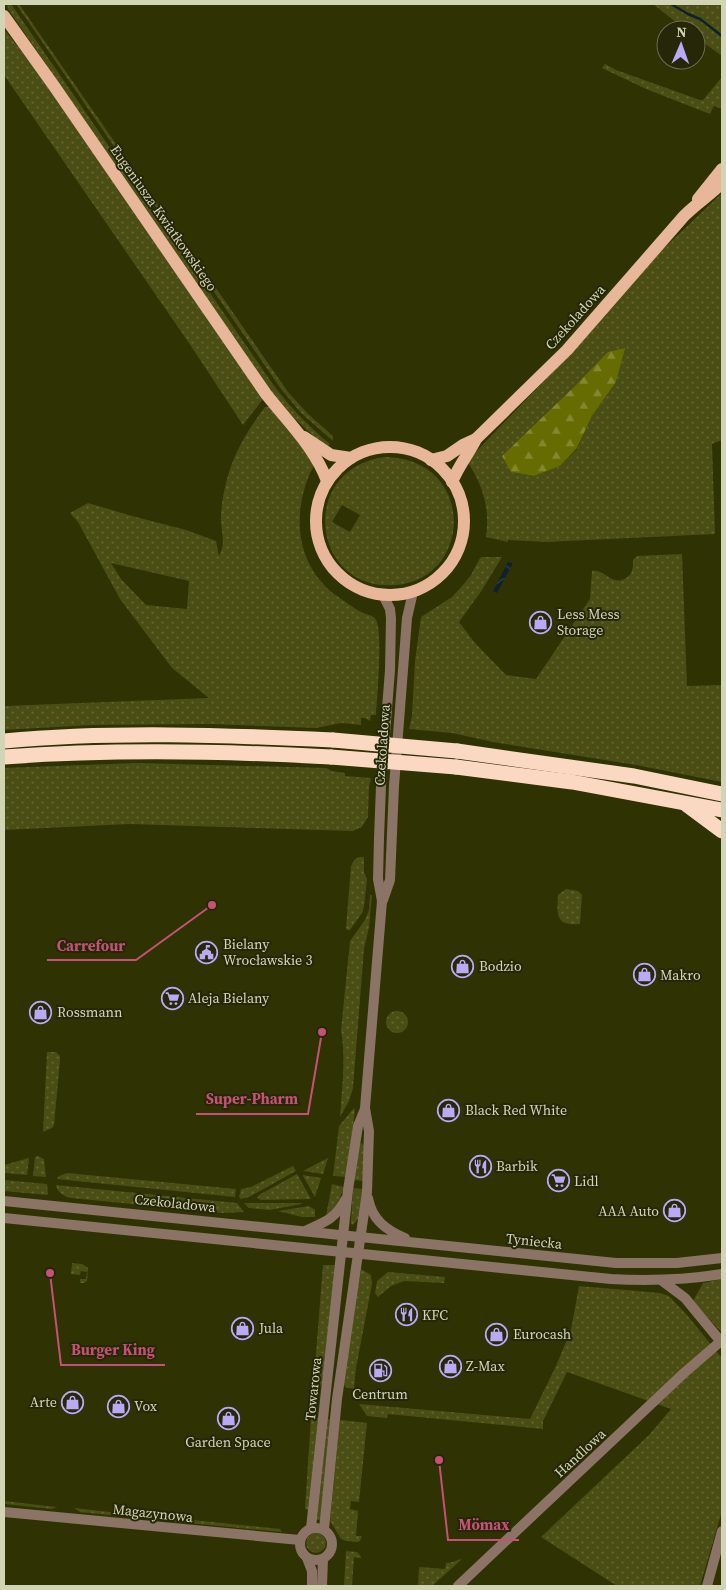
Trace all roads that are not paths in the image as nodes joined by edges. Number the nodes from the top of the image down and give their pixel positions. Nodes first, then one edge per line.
1 (4, 16) edge
2 (722, 169) edge
3 (722, 183) edge
4 (691, 209) junction
5 (302, 436) junction
6 (476, 439) junction
7 (351, 458) junction
8 (431, 460) junction
9 (327, 482) junction
10 (452, 482) junction
11 (413, 592) junction
12 (383, 595) junction
13 (4, 741) edge
14 (4, 757) edge
15 (722, 794) edge
16 (681, 802) junction
17 (722, 811) edge
18 (722, 831) edge
19 (382, 901) junction
20 (366, 1108) junction
21 (348, 1190) junction
22 (367, 1192) junction
23 (4, 1201) edge
24 (4, 1218) edge
25 (305, 1231) junction
26 (343, 1235) junction
27 (361, 1237) junction
28 (415, 1242) junction
29 (341, 1253) junction
30 (358, 1254) junction
31 (722, 1258) edge
32 (722, 1274) edge
33 (690, 1278) junction
34 (661, 1280) junction
35 (685, 1298) junction
36 (722, 1342) edge
37 (4, 1512) edge
38 (311, 1528) junction
39 (324, 1529) junction
40 (722, 1531) edge
41 (300, 1540) junction
42 (307, 1558) junction
43 (323, 1559) junction
44 (312, 1586) edge
45 (322, 1586) edge
46 (458, 1586) edge
47 (707, 1586) edge

1 - 5 main road, Eugeniusza Kwiatkowskiego
2 - 4 main road, Czekoladowa
3 - 4 main road, Czekoladowa
4 - 6 main road, Czekoladowa
5 - 7 main road, Eugeniusza Kwiatkowskiego
5 - 9 main road, Eugeniusza Kwiatkowskiego
6 - 8 main road, Czekoladowa
6 - 10 main road, Czekoladowa
7 - 8 main road
7 - 9 main road
8 - 10 main road
9 - 12 main road
10 - 11 main road
11 - 12 main road
11 - 19 street, Czekoladowa
12 - 19 street, Czekoladowa
13 - 15 highway, bridge
14 - 16 highway, bridge
16 - 17 highway
16 - 18 highway
19 - 20 street, Czekoladowa
20 - 21 street, Czekoladowa
20 - 22 street, Czekoladowa
21 - 25 street
21 - 26 street, Czekoladowa
22 - 27 street, Czekoladowa
22 - 28 street
23 - 25 street, Czekoladowa
24 - 29 street
25 - 26 street, Czekoladowa
26 - 27 street, Tyniecka
26 - 29 street, Czekoladowa
27 - 28 street, Tyniecka
27 - 30 street, Czekoladowa
28 - 31 street, Tyniecka
29 - 30 street
29 - 38 street, Towarowa
30 - 34 street
30 - 39 street, Towarowa
32 - 33 street
33 - 34 street
33 - 35 street
34 - 35 street
35 - 36 street
36 - 46 street, Handlowa
37 - 41 street, Magazynowa
38 - 39 street
38 - 41 street
39 - 43 street
40 - 47 street
41 - 42 street
42 - 43 street
42 - 44 street
43 - 45 street

